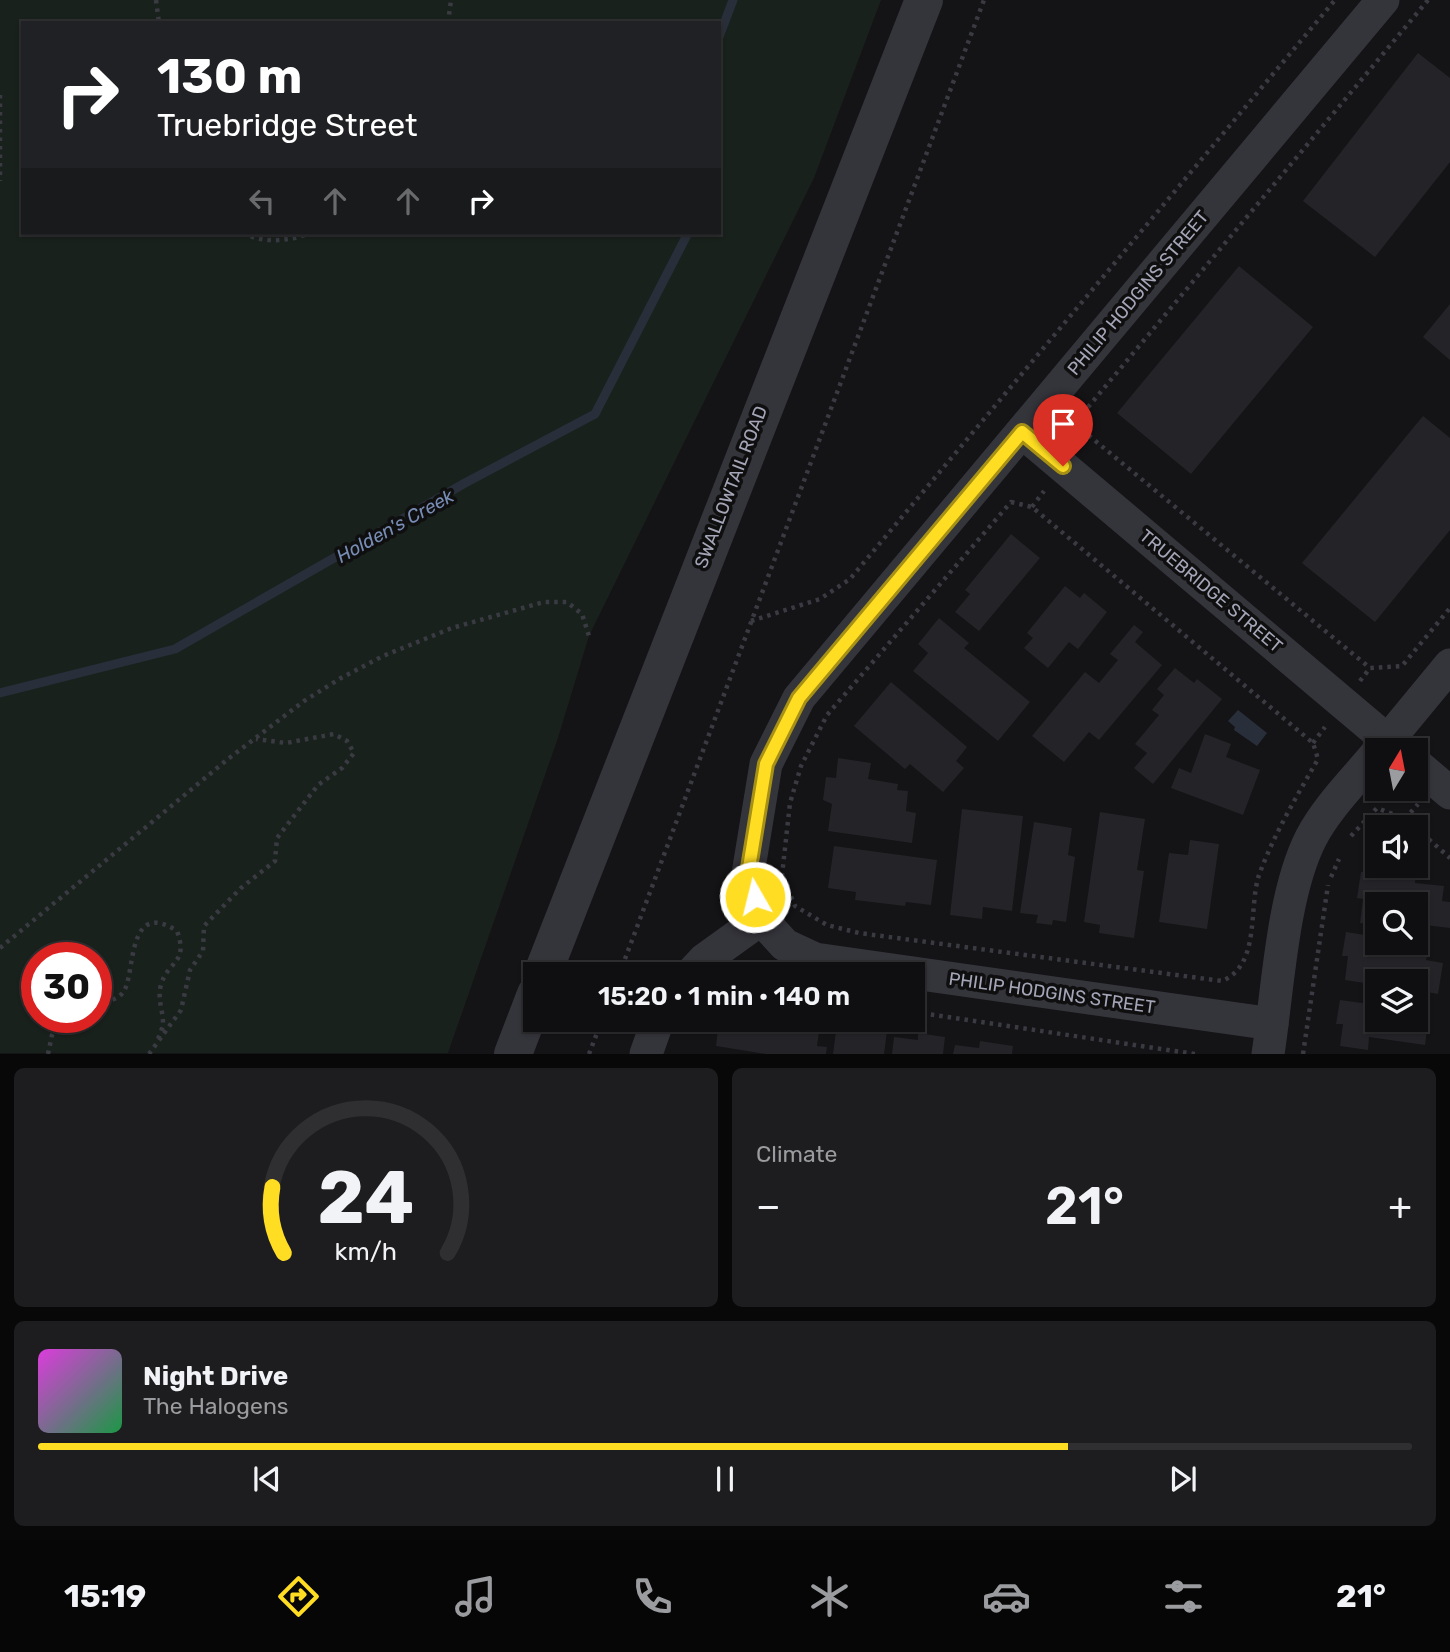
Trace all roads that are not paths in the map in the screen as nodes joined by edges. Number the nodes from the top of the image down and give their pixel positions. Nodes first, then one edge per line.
1 (924, 0) edge
2 (1383, 0) edge
3 (1022, 432) junction
4 (1450, 665) edge
5 (1373, 738) edge
6 (1394, 738) edge
7 (1365, 771) edge
8 (1428, 774) edge
9 (1450, 793) edge
10 (761, 919) junction
11 (547, 962) edge
12 (702, 962) edge
13 (523, 1028) edge
14 (654, 1032) edge
15 (1270, 1039) edge
16 (513, 1054) edge
17 (646, 1054) edge

1 - 11 street, SWALLOWTAIL ROAD
2 - 3 street, PHILIP HODGINS STREET
3 - 5 street, TRUEBRIDGE STREET
3 - 10 street, PHILIP HODGINS STREET
4 - 6 street
7 - 15 street
8 - 9 street
10 - 12 street
10 - 15 street, PHILIP HODGINS STREET
13 - 16 street
14 - 17 street

